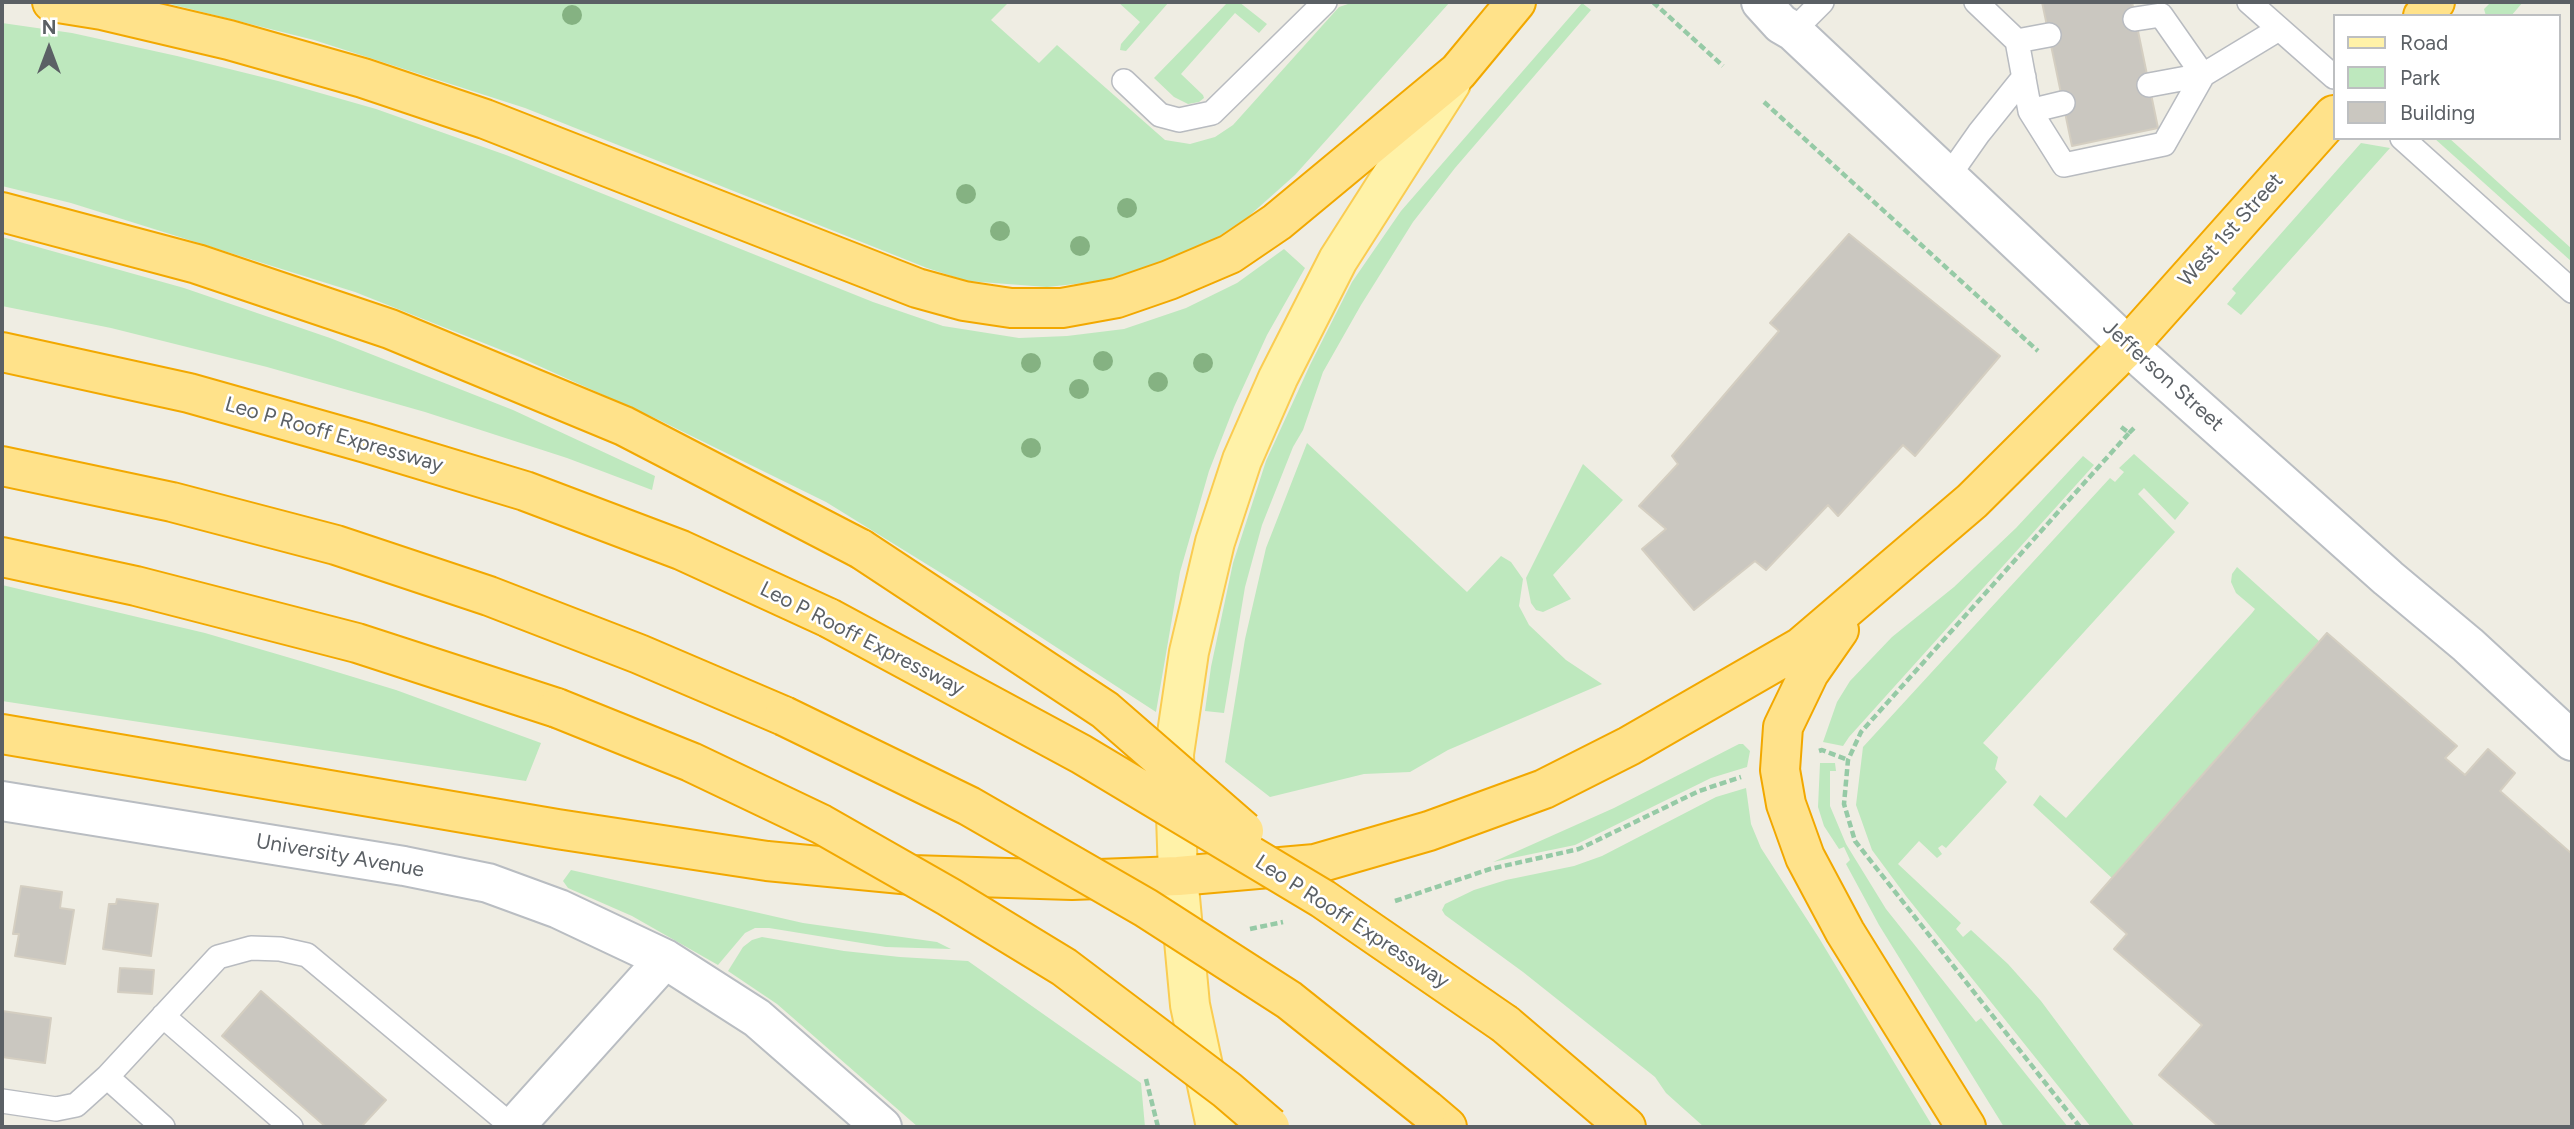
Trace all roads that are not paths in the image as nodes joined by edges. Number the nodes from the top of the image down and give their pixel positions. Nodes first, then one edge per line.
1 (52, 2) edge
2 (1325, 2) edge
3 (1516, 2) edge
4 (1762, 2) edge
5 (1822, 2) edge
6 (1976, 2) edge
7 (2249, 2) edge
8 (2135, 19) dead end
9 (2279, 29) junction
10 (1793, 32) junction
11 (2049, 35) dead end
12 (2017, 41) junction
13 (1458, 72) junction
14 (2203, 75) junction
15 (2332, 75) edge
16 (2024, 77) junction
17 (1124, 81) dead end
18 (2149, 85) dead end
19 (2063, 103) dead end
20 (2030, 111) junction
21 (2332, 117) edge
22 (2404, 140) edge
23 (1948, 177) junction
24 (2, 212) edge
25 (2572, 291) edge
26 (2128, 346) junction
27 (2, 352) edge
28 (2, 466) edge
29 (2, 557) edge
30 (1866, 591) junction
31 (2, 734) edge
32 (2572, 741) edge
33 (2, 801) edge
34 (1178, 876) junction
35 (1323, 899) junction
36 (665, 959) junction
37 (163, 1016) junction
38 (107, 1077) junction
39 (2, 1101) edge
40 (57, 1118) edge
41 (1437, 1119) edge
42 (163, 1127) edge
43 (291, 1127) edge
44 (513, 1127) edge
45 (882, 1127) edge
46 (1216, 1127) edge
47 (1270, 1127) edge
48 (1626, 1127) edge
49 (1966, 1127) edge

1 - 13 highway
2 - 17 lane
3 - 13 highway
4 - 10 street, Jefferson Street
5 - 10 lane
6 - 12 lane
7 - 9 lane
8 - 14 lane
9 - 14 lane
9 - 15 lane
10 - 23 street, Jefferson Street
11 - 12 lane
12 - 16 lane
13 - 34 main road
14 - 18 lane
14 - 20 lane
16 - 20 lane
16 - 23 lane
19 - 20 lane
21 - 26 highway, West 1st Street
22 - 25 lane
23 - 26 street, Jefferson Street
24 - 35 highway, bridge
26 - 30 highway, West 1st Street
26 - 32 street, Jefferson Street
27 - 35 highway, Leo P Rooff Expressway, bridge
28 - 41 highway, bridge
29 - 47 highway, bridge
30 - 34 highway
30 - 49 highway
31 - 34 highway
33 - 36 street, University Avenue
34 - 46 main road
35 - 48 highway, Leo P Rooff Expressway, bridge
36 - 44 street
36 - 45 street, University Avenue
37 - 38 lane
37 - 43 lane
37 - 44 lane
38 - 40 lane
38 - 42 lane
39 - 40 lane

